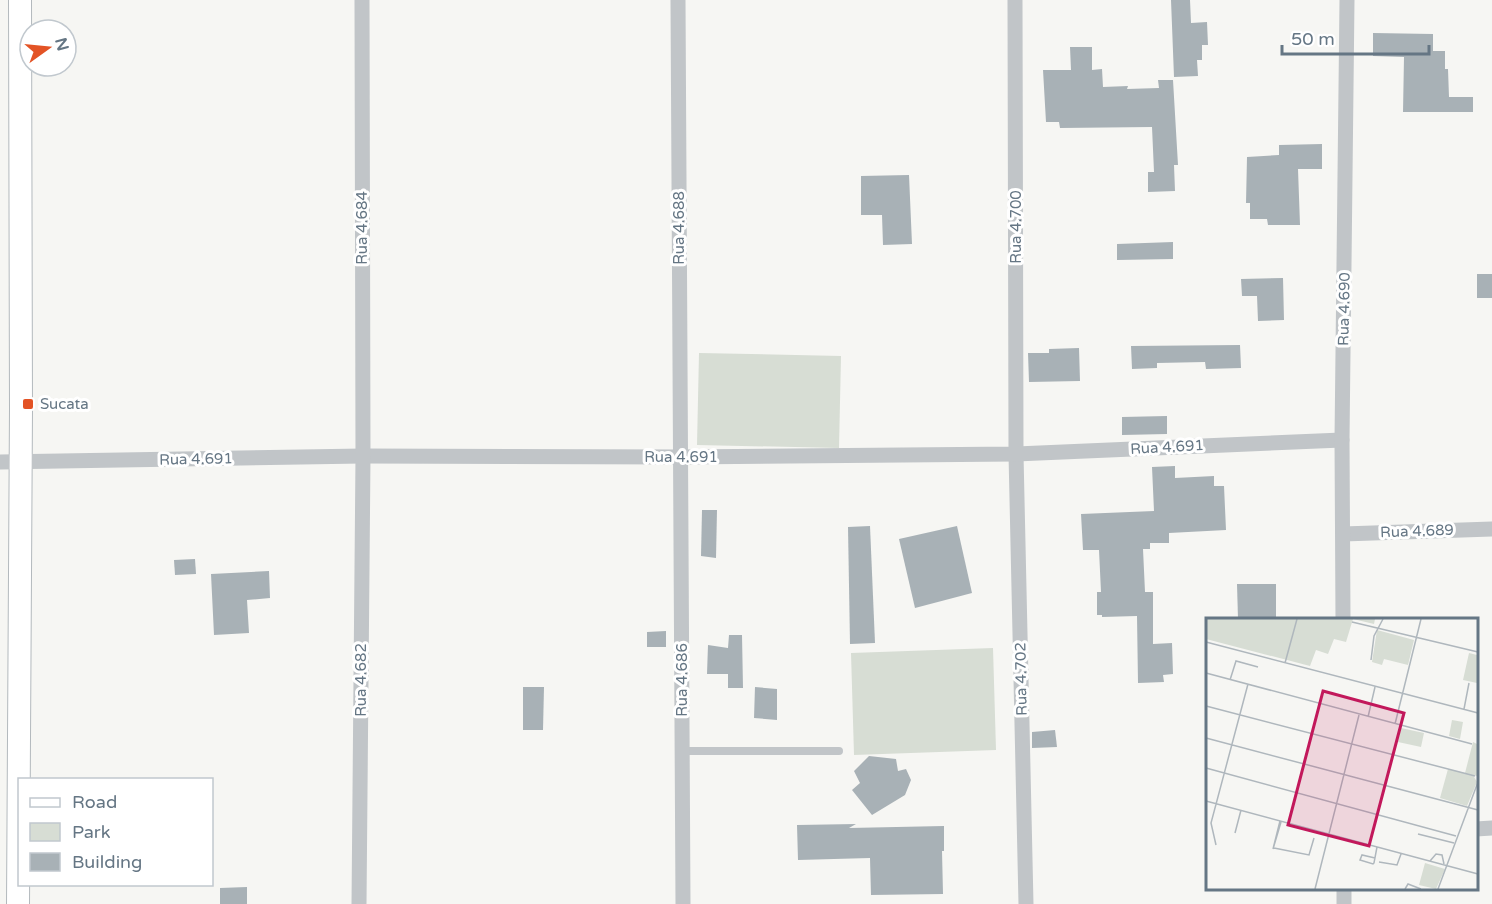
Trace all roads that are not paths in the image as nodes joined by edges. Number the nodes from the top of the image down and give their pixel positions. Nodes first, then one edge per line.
1 (20, 0) edge
2 (362, 0) edge
3 (678, 0) edge
4 (1015, 0) edge
5 (1347, 0) edge
6 (1342, 440) junction
7 (1016, 454) junction
8 (363, 456) junction
9 (681, 457) junction
10 (10, 462) edge
11 (1492, 529) edge
12 (1343, 534) junction
13 (1343, 618) edge
14 (682, 751) junction
15 (839, 751) dead end
16 (1492, 828) edge
17 (1477, 829) edge
18 (18, 904) edge
19 (359, 904) edge
20 (683, 904) edge
21 (1026, 904) edge

1 - 10 main road
2 - 8 street, Rua 4.684
3 - 9 street, Rua 4.688
4 - 7 street, Rua 4.700
5 - 6 street, Rua 4.690
6 - 7 street, Rua 4.691
6 - 12 street, Rua 4.690
7 - 9 street, Rua 4.691
7 - 21 street, Rua 4.702
8 - 9 street, Rua 4.691
8 - 10 street, Rua 4.691
8 - 19 street, Rua 4.682
9 - 14 street, Rua 4.686
10 - 18 main road
11 - 12 street, Rua 4.689
12 - 13 street, Rua 4.690
14 - 15 lane
14 - 20 street, Rua 4.686
16 - 17 street

